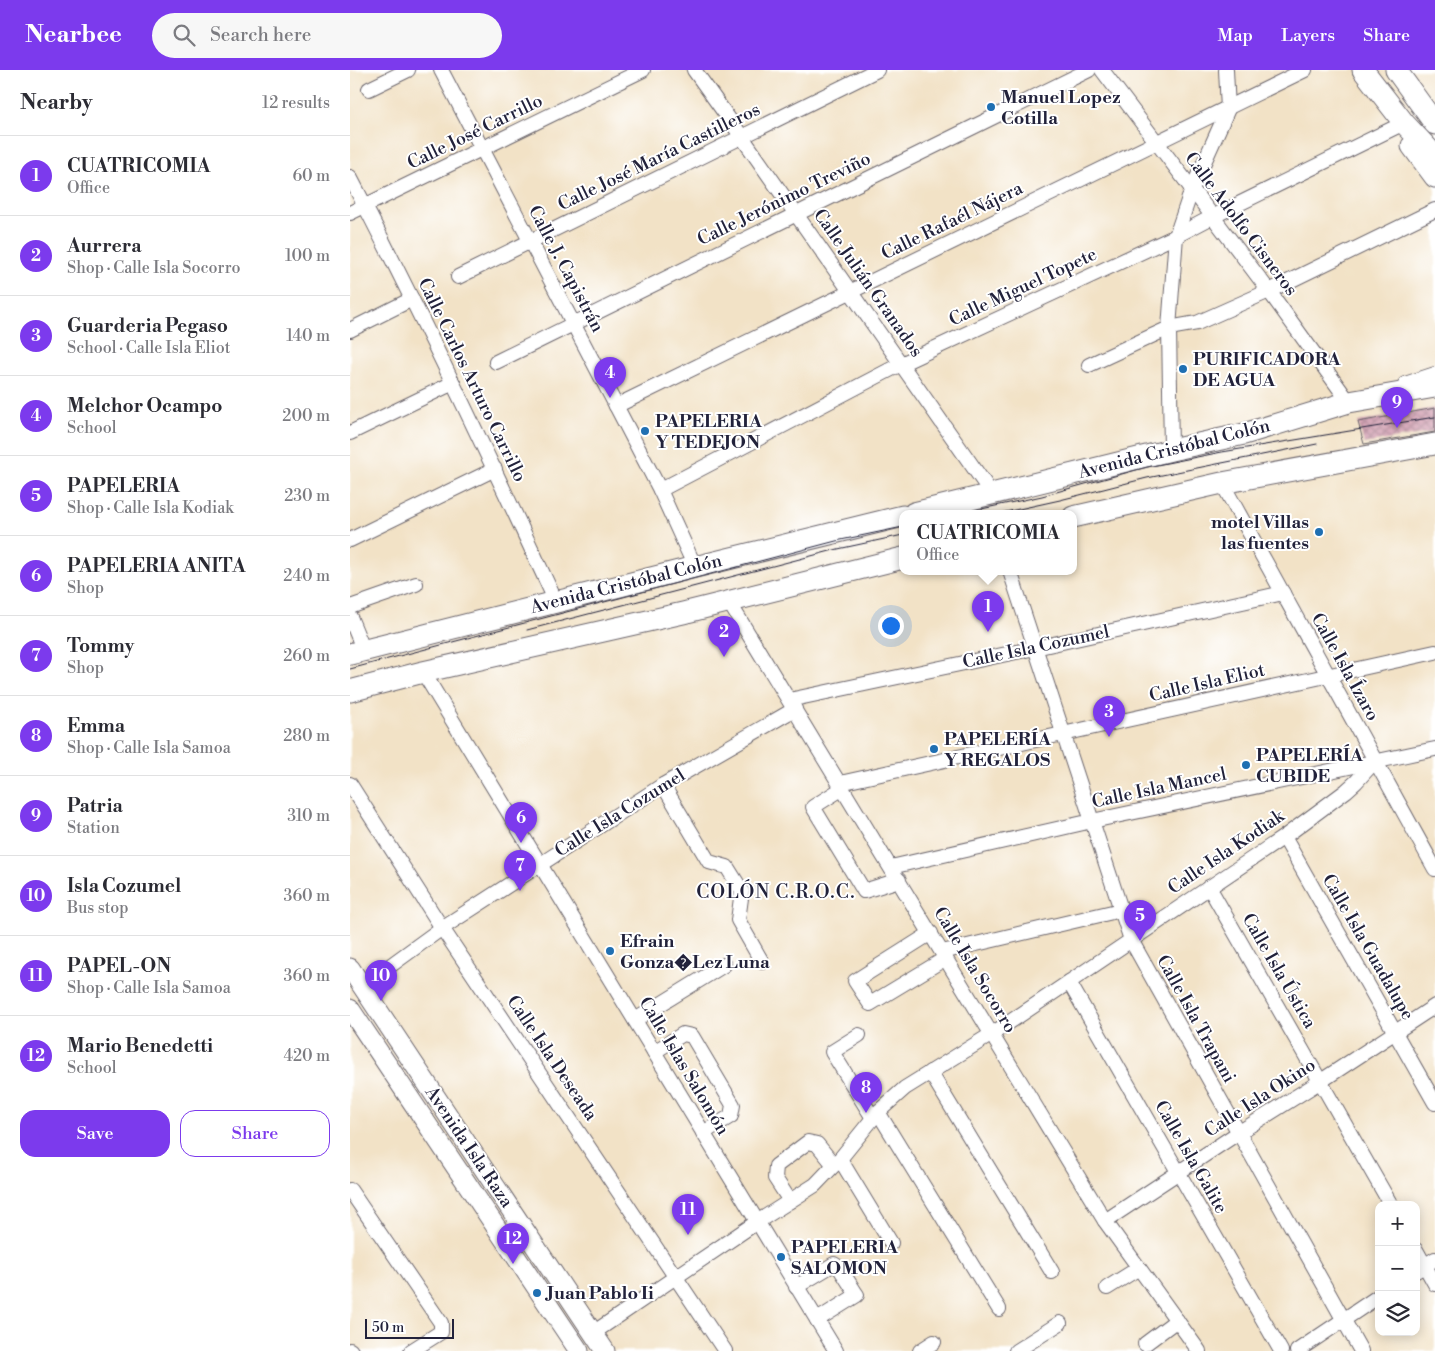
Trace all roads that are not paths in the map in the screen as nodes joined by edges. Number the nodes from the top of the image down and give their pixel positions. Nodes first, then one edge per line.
1 (408, 70) edge
2 (441, 70) edge
3 (643, 70) edge
4 (694, 70) edge
5 (877, 70) edge
6 (1088, 70) edge
7 (1102, 70) edge
8 (1226, 70) edge
9 (1305, 70) edge
10 (1363, 70) edge
11 (1396, 70) edge
12 (1408, 80) edge
13 (369, 89) dead end
14 (1435, 107) edge
15 (1228, 108) junction
16 (1404, 123) junction
17 (1435, 124) edge
18 (742, 136) junction
19 (1156, 142) junction
20 (483, 149) junction
21 (1435, 156) edge
22 (350, 177) edge
23 (1435, 177) edge
24 (1192, 189) junction
25 (365, 206) junction
26 (1435, 210) edge
27 (350, 213) edge
28 (796, 213) junction
29 (1212, 217) junction
30 (1176, 236) junction
31 (530, 241) junction
32 (458, 277) dead end
33 (851, 292) junction
34 (1269, 292) junction
35 (412, 299) junction
36 (573, 323) junction
37 (1169, 328) junction
38 (350, 330) edge
39 (496, 362) dead end
40 (901, 364) junction
41 (1089, 365) dead end
42 (1435, 374) edge
43 (453, 382) junction
44 (1435, 387) edge
45 (1435, 398) edge
46 (616, 406) junction
47 (1350, 409) junction
48 (350, 433) edge
49 (1435, 444) edge
50 (1171, 450) junction
51 (495, 470) junction
52 (1222, 483) junction
53 (660, 490) junction
54 (992, 494) junction
55 (926, 510) edge
56 (1077, 516) edge
57 (899, 517) edge
58 (350, 540) edge
59 (899, 559) edge
60 (695, 566) junction
61 (1011, 575) edge
62 (416, 584) dead end
63 (1283, 593) junction
64 (556, 602) junction
65 (729, 602) junction
66 (350, 607) edge
67 (350, 617) edge
68 (1036, 648) junction
69 (1435, 652) edge
70 (357, 653) edge
71 (423, 672) junction
72 (1328, 675) junction
73 (350, 691) edge
74 (792, 704) junction
75 (1064, 734) junction
76 (1435, 748) edge
77 (1375, 761) junction
78 (350, 784) edge
79 (662, 785) junction
80 (842, 785) junction
81 (1092, 821) junction
82 (1284, 836) junction
83 (540, 864) junction
84 (891, 867) junction
85 (1435, 869) edge
86 (899, 880) junction
87 (1209, 887) junction
88 (1121, 910) junction
89 (442, 928) junction
90 (931, 933) junction
91 (1131, 940) junction
92 (944, 955) junction
93 (762, 962) dead end
94 (724, 965) dead end
95 (351, 973) edge
96 (376, 976) junction
97 (1069, 982) junction
98 (366, 992) junction
99 (350, 1002) edge
100 (1435, 1006) edge
101 (350, 1009) edge
102 (635, 1020) junction
103 (1395, 1033) junction
104 (992, 1034) junction
105 (860, 1035) dead end
106 (654, 1052) junction
107 (930, 1072) junction
108 (1321, 1081) junction
109 (1435, 1103) edge
110 (876, 1115) junction
111 (703, 1133) junction
112 (1238, 1133) junction
113 (837, 1162) junction
114 (1178, 1173) junction
115 (350, 1190) edge
116 (790, 1201) junction
117 (1389, 1201) edge
118 (1105, 1221) junction
119 (757, 1222) junction
120 (892, 1243) dead end
121 (1425, 1265) edge
122 (1139, 1268) junction
123 (1052, 1272) dead end
124 (676, 1276) junction
125 (1435, 1284) edge
126 (796, 1287) junction
127 (1107, 1288) dead end
128 (1375, 1299) edge
129 (998, 1309) dead end
130 (817, 1320) junction
131 (1177, 1320) junction
132 (1343, 1320) junction
133 (1060, 1324) dead end
134 (592, 1333) junction
135 (934, 1342) dead end
136 (1145, 1344) dead end
137 (1021, 1350) edge
138 (411, 1351) edge
139 (579, 1351) edge
140 (605, 1351) edge
141 (726, 1351) edge
142 (836, 1351) edge
143 (920, 1351) edge
144 (1199, 1351) edge
145 (1281, 1351) edge
146 (1297, 1351) edge
147 (1360, 1351) edge

1 - 13 street
2 - 20 street, Calle J. Capistrán
3 - 20 street, Calle José Carrillo
4 - 18 street, Calle Julián Granados
5 - 18 street, Calle José María Castilleros
6 - 28 street, Calle Jerónimo Treviño
7 - 19 street, Calle Adolfo Cisneros
8 - 15 street
9 - 15 street, Calle Rafaél Nájera
10 - 16 main road
11 - 12 main road
12 - 14 main road
12 - 17 main road
15 - 19 street, Calle Rafaél Nájera
15 - 24 street
16 - 21 main road
16 - 23 main road
16 - 29 street, Calle Miguel Topete
18 - 28 street, Calle Julián Granados
18 - 31 street, Calle José María Castilleros
19 - 24 street, Calle Adolfo Cisneros
19 - 33 street, Calle Rafaél Nájera
20 - 25 street, Calle José Carrillo
20 - 31 street, Calle J. Capistrán
22 - 25 street, Calle Carlos Arturo Carrillo
24 - 29 street, Calle Adolfo Cisneros
24 - 30 street
25 - 27 street, Calle José Carrillo
25 - 35 street, Calle Carlos Arturo Carrillo
26 - 34 street
28 - 33 street, Calle Julián Granados
28 - 36 street, Calle Jerónimo Treviño
29 - 30 street, Calle Miguel Topete
29 - 34 street, Calle Adolfo Cisneros
30 - 37 street
30 - 40 street, Calle Miguel Topete
31 - 32 street, Calle José María Castilleros
31 - 36 street, Calle J. Capistrán
33 - 40 street, Calle Julián Granados
33 - 46 street, Calle Rafaél Nájera
34 - 37 street
34 - 47 street, Calle Adolfo Cisneros
35 - 38 street
35 - 43 street, Calle Carlos Arturo Carrillo
36 - 39 street, Calle Jerónimo Treviño
36 - 46 street, Calle J. Capistrán
37 - 41 street
37 - 50 street
40 - 53 street, Calle Miguel Topete
40 - 54 street, Calle Julián Granados
42 - 47 street
43 - 48 street
43 - 51 street, Calle Carlos Arturo Carrillo
44 - 47 main road
45 - 47 main road
46 - 53 street, Calle J. Capistrán
47 - 50 main road, Avenida Cristóbal Colón
49 - 52 main road
50 - 54 main road, Avenida Cristóbal Colón
51 - 58 street
51 - 64 street, Calle Carlos Arturo Carrillo
52 - 56 main road
52 - 63 street, Calle Isla Ízaro
53 - 60 street, Calle J. Capistrán
54 - 55 main road, Avenida Cristóbal Colón
57 - 60 main road, Avenida Cristóbal Colón
59 - 65 main road
60 - 64 main road, Avenida Cristóbal Colón
61 - 68 street, Calle Isla Trapani
62 - 66 street
63 - 68 street, Calle Isla Cozumel
63 - 72 street, Calle Isla Ízaro
64 - 70 main road, Avenida Cristóbal Colón
65 - 71 main road
65 - 74 street, Calle Isla Socorro
67 - 70 street
68 - 74 street, Calle Isla Cozumel
68 - 75 street, Calle Isla Trapani
69 - 72 street, Calle Isla Eliot
71 - 73 main road
71 - 83 street, Calle Islas Salomón
72 - 75 street, Calle Isla Eliot
72 - 77 street, Calle Isla Ízaro
74 - 79 street, Calle Isla Cozumel
74 - 80 street, Calle Isla Socorro
75 - 80 street, Calle Isla Eliot
75 - 81 street, Calle Isla Trapani
76 - 77 street, Calle Isla Mancel
77 - 81 street, Calle Isla Mancel
77 - 82 street, Calle Isla Kodiak
77 - 85 street, Calle Isla Ízaro
78 - 89 street, Calle Isla Deseada
79 - 83 street, Calle Isla Cozumel
79 - 93 street
80 - 84 street, Calle Isla Socorro
80 - 86 street
81 - 84 street, Calle Isla Mancel
81 - 88 street, Calle Isla Trapani
82 - 87 street, Calle Isla Kodiak
82 - 103 street, Calle Isla Guadalupe
83 - 89 street, Calle Isla Cozumel
83 - 102 street, Calle Islas Salomón
84 - 86 street, Calle Isla Socorro
86 - 90 street, Calle Isla Socorro
87 - 91 street, Calle Isla Kodiak
87 - 108 street, Calle Isla Ústica
88 - 91 street, Calle Isla Trapani
88 - 92 street
89 - 96 street, Calle Isla Cozumel
89 - 124 street, Calle Isla Deseada
90 - 92 street, Calle Isla Socorro
90 - 92 street
91 - 97 street, Calle Isla Kodiak
91 - 112 street, Calle Isla Trapani
92 - 104 street, Calle Isla Socorro
94 - 102 street
95 - 96 street
95 - 98 street, Avenida Isla Raza
96 - 98 street, Calle Isla Cozumel
97 - 104 street, Calle Isla Kodiak
97 - 114 street, Calle Isla Galite
98 - 99 street, Calle Isla Cozumel
98 - 134 street, Avenida Isla Raza
100 - 103 street, Calle Isla Okino
101 - 139 street, Avenida Isla Raza
102 - 106 street, Calle Islas Salomón
103 - 108 street, Calle Isla Okino
103 - 109 street, Calle Isla Guadalupe
104 - 107 street, Calle Isla Kodiak
104 - 118 street, Calle Isla Socorro
105 - 110 street
106 - 111 street, Calle Islas Salomón
106 - 111 street
107 - 110 street, Calle Isla Kodiak
107 - 123 street
108 - 112 street, Calle Isla Okino
108 - 117 street, Calle Isla Ústica
110 - 113 street, Calle Isla Kodiak
110 - 129 street
111 - 119 street, Calle Islas Salomón
112 - 114 street, Calle Isla Okino
112 - 132 street, Calle Isla Trapani
113 - 116 street, Calle Isla Kodiak
113 - 116 street
113 - 120 street
114 - 118 street, Calle Isla Okino
114 - 145 street, Calle Isla Galite
115 - 138 street
116 - 119 street, Calle Isla Kodiak
118 - 122 street, Calle Isla Socorro
119 - 124 street, Calle Isla Kodiak
119 - 126 street, Calle Islas Salomón
121 - 125 street
122 - 127 street
122 - 131 street, Calle Isla Socorro
124 - 134 street, Calle Isla Kodiak
124 - 141 street, Calle Isla Deseada
126 - 130 street, Calle Islas Salomón
126 - 130 street
128 - 132 street
130 - 142 street, Calle Islas Salomón
131 - 136 street
131 - 144 street, Calle Isla Socorro
132 - 146 street
132 - 147 street, Calle Isla Trapani
133 - 137 street
134 - 140 street, Avenida Isla Raza
135 - 143 street

